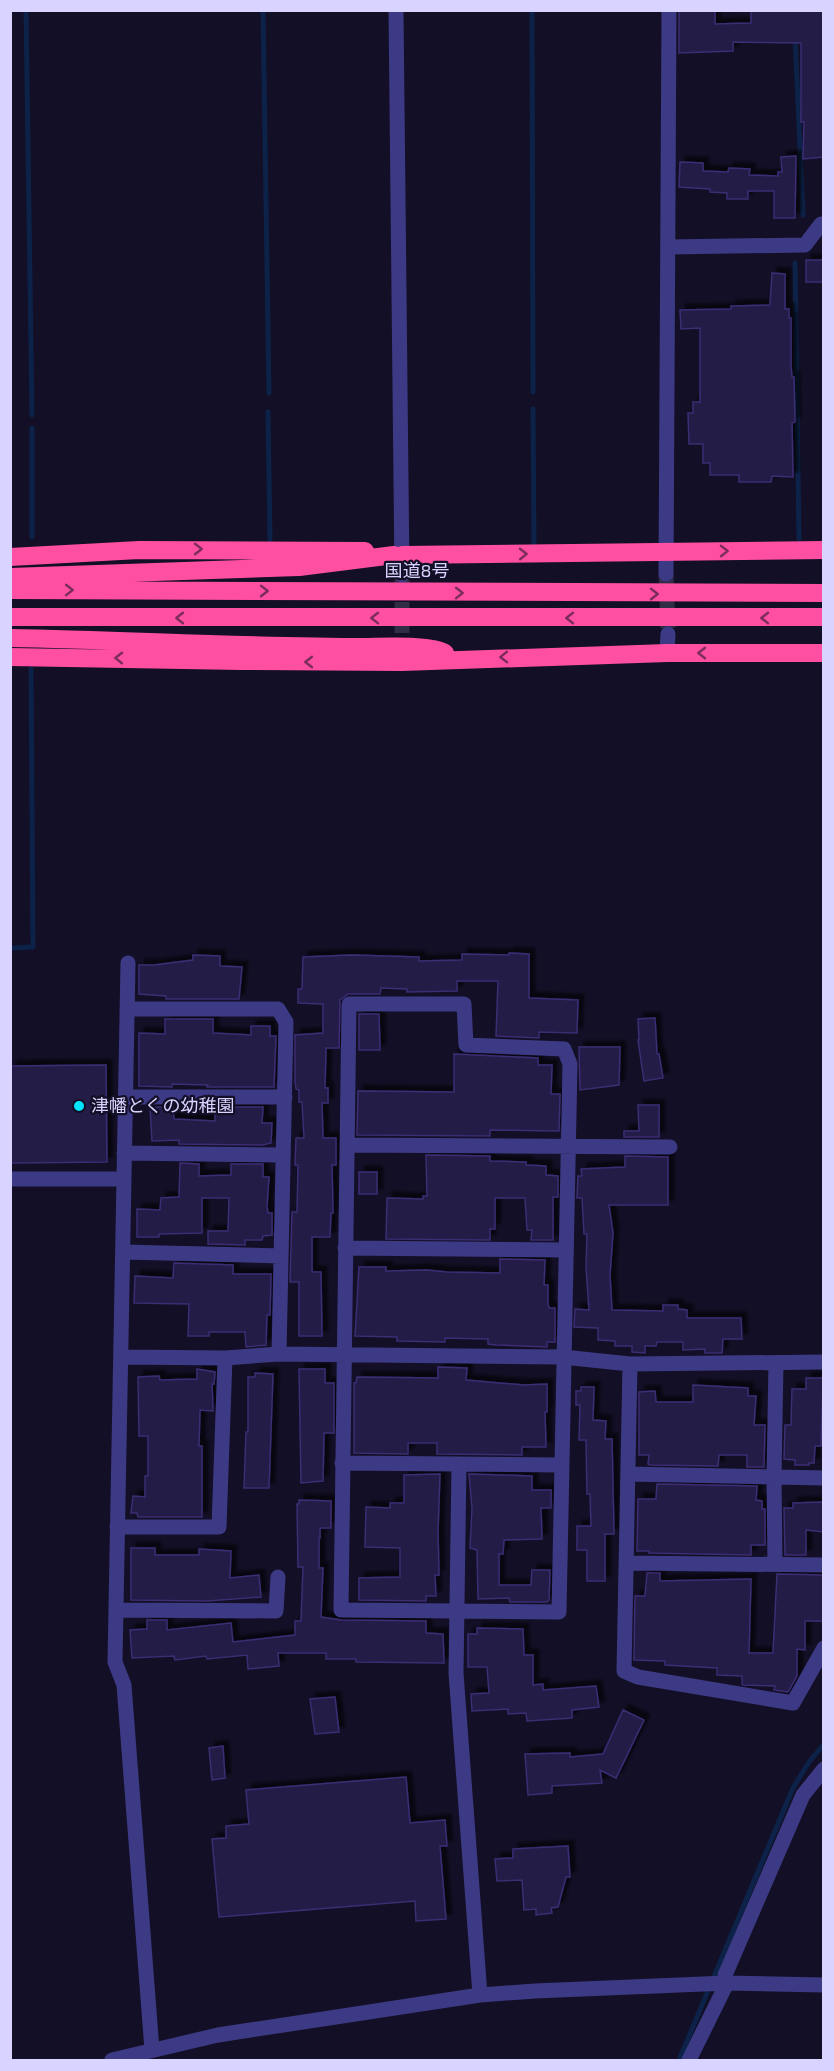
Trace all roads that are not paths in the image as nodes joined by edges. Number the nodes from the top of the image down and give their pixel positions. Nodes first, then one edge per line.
1 (396, 10) edge
2 (669, 10) edge
3 (824, 224) edge
4 (668, 248) junction
5 (824, 550) edge
6 (666, 552) junction
7 (398, 555) junction
8 (10, 557) edge
9 (666, 574) tunnel mouth
10 (10, 576) edge
11 (402, 576) tunnel mouth
12 (10, 590) edge
13 (824, 593) edge
14 (10, 617) edge
15 (824, 617) edge
16 (668, 634) tunnel mouth
17 (10, 638) edge
18 (824, 653) edge
19 (667, 654) junction
20 (10, 657) edge
21 (454, 659) junction
22 (128, 963) dead end
23 (127, 1009) junction
24 (126, 1096) junction
25 (285, 1097) junction
26 (347, 1145) junction
27 (568, 1145) junction
28 (670, 1147) dead end
29 (124, 1153) junction
30 (283, 1155) junction
31 (10, 1179) edge
32 (124, 1179) junction
33 (345, 1248) junction
34 (566, 1250) junction
35 (123, 1251) junction
36 (281, 1256) junction
37 (279, 1354) junction
38 (344, 1355) junction
39 (122, 1357) junction
40 (563, 1357) junction
41 (225, 1358) junction
42 (824, 1362) edge
43 (776, 1363) junction
44 (630, 1364) junction
45 (342, 1463) junction
46 (459, 1464) junction
47 (561, 1465) junction
48 (627, 1474) junction
49 (774, 1477) junction
50 (824, 1478) edge
51 (117, 1527) junction
52 (626, 1563) junction
53 (775, 1564) junction
54 (824, 1564) edge
55 (278, 1577) dead end
56 (116, 1610) junction
57 (457, 1611) junction
58 (824, 1647) edge
59 (824, 1769) edge
60 (724, 1983) junction
61 (824, 1984) edge
62 (480, 1995) junction
63 (152, 2050) junction
64 (112, 2061) edge
65 (689, 2061) edge

1 - 7 street
2 - 4 street
3 - 4 street
4 - 6 street
6 -> 5 highway
7 -> 6 highway
6 - 9 street
8 -> 7 highway
7 - 10 highway
7 - 11 street
12 -> 13 highway, 国道8号
15 -> 14 highway
16 - 19 street
17 - 21 highway
18 -> 19 highway
19 -> 21 highway
21 -> 20 highway
22 - 23 street
23 - 24 street
23 - 25 street
24 - 25 street
24 - 29 street
25 - 30 street
26 - 27 street
26 - 27 street
26 - 33 street
27 - 28 street
27 - 34 street
29 - 30 street
29 - 32 street
30 - 36 street
31 - 32 street
32 - 35 street
33 - 34 street
33 - 38 street
34 - 40 street
35 - 36 street
35 - 39 street
36 - 37 street
37 - 38 street
37 - 41 street
38 - 40 street
38 - 45 street
39 - 41 street
39 - 51 street
40 - 44 street
40 - 47 street
41 - 51 street
42 - 43 street
43 - 44 street
43 - 49 street
44 - 48 street
45 - 46 street
45 - 57 street
46 - 47 street
46 - 57 street
47 - 57 street
48 - 49 street
48 - 52 street
49 - 50 street
49 - 53 street
51 - 56 street
52 - 53 street
52 - 58 street
53 - 54 street
55 - 56 street
56 - 63 street
57 - 62 street
59 - 60 street
60 - 61 street
60 - 62 street
60 - 65 street
62 - 63 street
63 - 64 street

